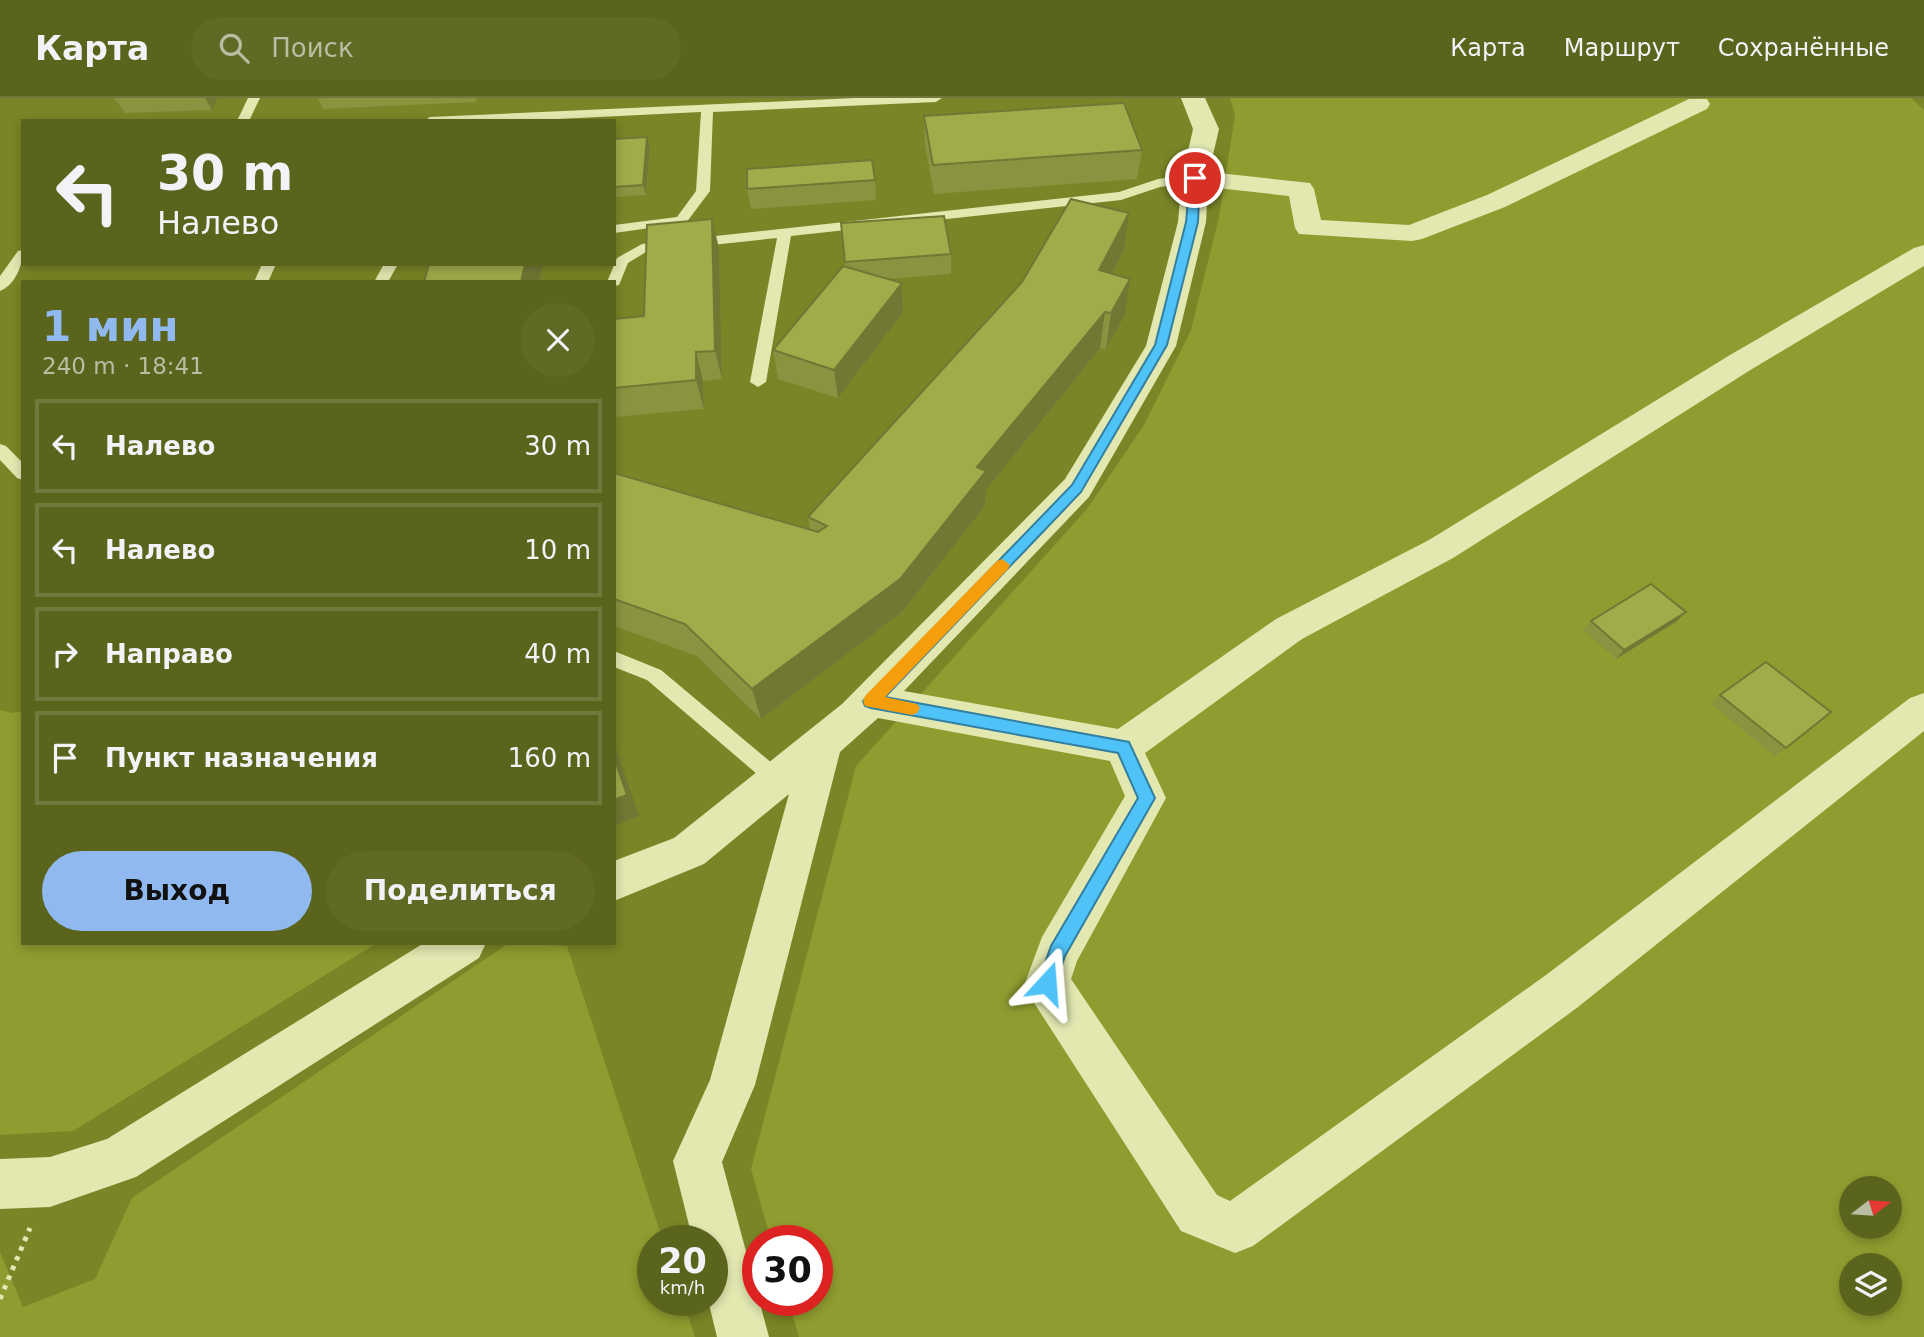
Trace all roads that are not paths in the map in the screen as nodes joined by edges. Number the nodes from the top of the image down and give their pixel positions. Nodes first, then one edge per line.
1 (254, 98) edge
2 (936, 98) edge
3 (1193, 98) edge
4 (1698, 104) dead end
5 (707, 108) junction
6 (244, 119) edge
7 (473, 119) edge
8 (1195, 178) junction
9 (616, 229) edge
10 (785, 232) junction
11 (1924, 254) edge
12 (21, 257) edge
13 (615, 280) edge
14 (0, 286) edge
15 (758, 382) dead end
16 (0, 450) edge
17 (21, 472) edge
18 (616, 660) edge
19 (871, 701) junction
20 (1924, 709) edge
21 (822, 743) junction
22 (1123, 747) junction
23 (778, 780) junction
24 (616, 880) edge
25 (461, 945) edge
26 (0, 1184) edge
27 (743, 1337) edge

1 - 6 lane
2 - 5 lane
3 - 8 street
4 - 8 street
5 - 7 lane
5 - 9 lane
8 - 10 lane
8 - 19 street
10 - 13 lane
10 - 15 lane
11 - 22 street
12 - 14 lane
16 - 17 lane
18 - 23 lane
19 - 21 street
19 - 22 street
20 - 22 street
21 - 23 street
21 - 27 street
23 - 24 street
25 - 26 street

